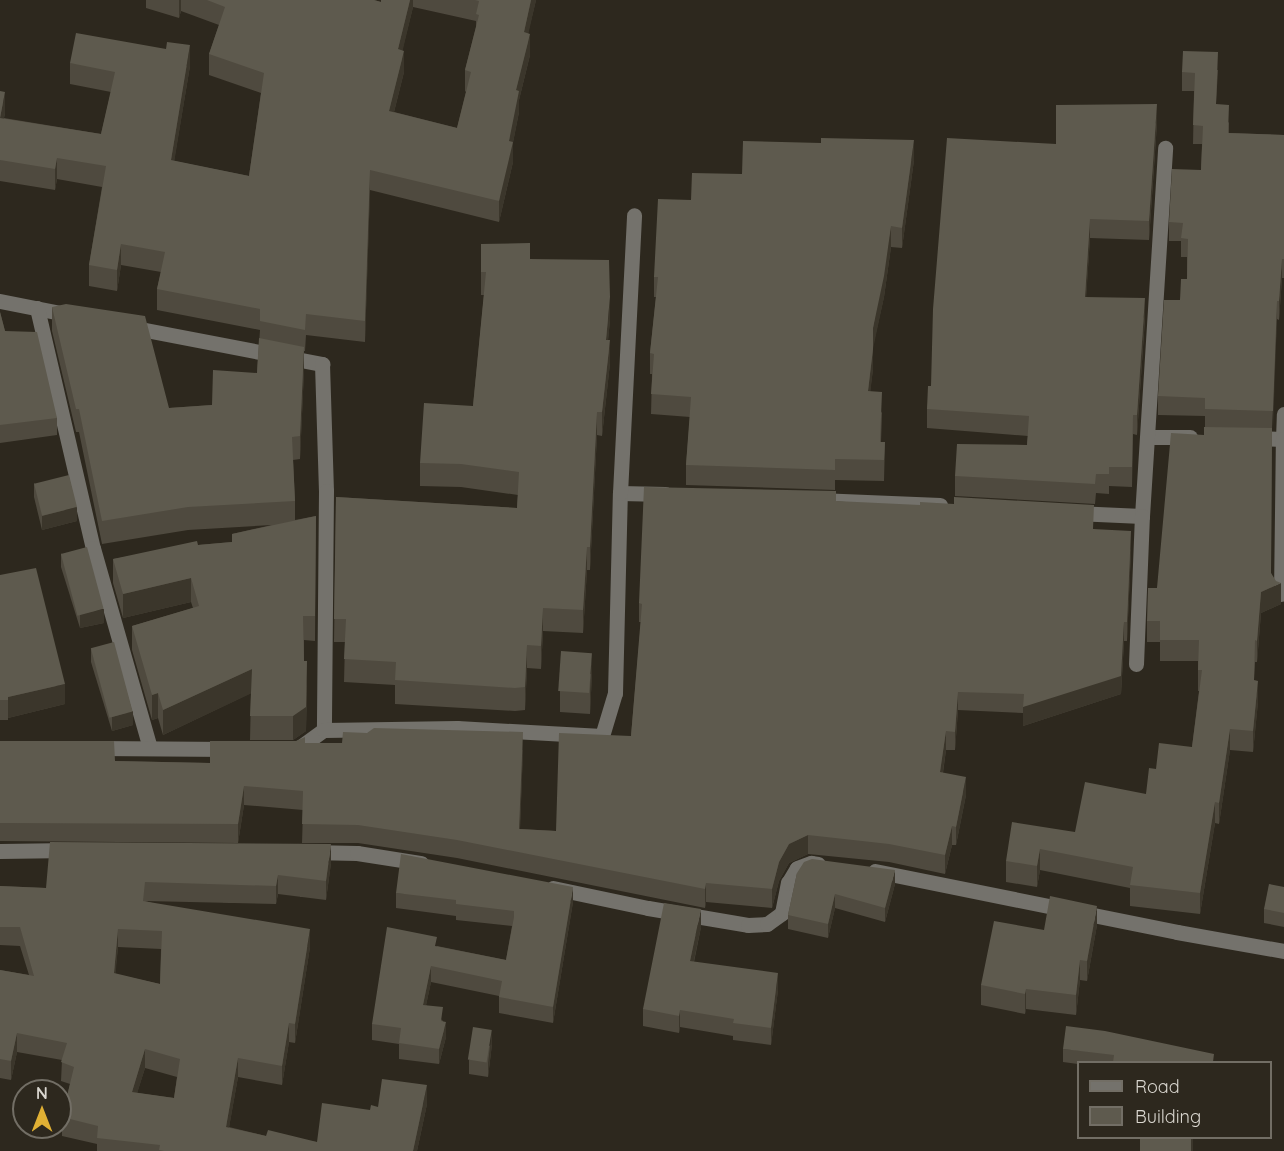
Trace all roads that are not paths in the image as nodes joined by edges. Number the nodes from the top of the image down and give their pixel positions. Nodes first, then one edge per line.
1 (1165, 148) dead end
2 (634, 215) dead end
3 (0, 301) edge
4 (37, 308) junction
5 (82, 317) edge
6 (117, 324) edge
7 (1284, 414) edge
8 (1148, 437) junction
9 (1204, 438) edge
10 (1238, 438) edge
11 (1283, 439) edge
12 (620, 493) junction
13 (678, 495) edge
14 (807, 499) edge
15 (958, 506) edge
16 (1062, 512) edge
17 (1142, 516) junction
18 (1281, 594) edge
19 (1136, 664) dead end
20 (324, 730) junction
21 (81, 748) edge
22 (150, 748) junction
23 (251, 749) edge
24 (274, 750) edge
25 (87, 850) edge
26 (0, 851) edge
27 (297, 851) edge
28 (434, 865) edge
29 (833, 866) edge
30 (855, 868) edge
31 (535, 885) edge
32 (1284, 951) edge

1 - 8 street
2 - 12 street
3 - 4 street
4 - 5 street
4 - 22 street
6 - 20 street
7 - 11 street
8 - 9 street
8 - 17 street
10 - 11 street
11 - 18 street
12 - 13 street
12 - 20 street
14 - 15 street
16 - 17 street
17 - 19 street
20 - 24 street
21 - 22 street
22 - 23 street
25 - 26 street
27 - 28 street
29 - 31 street
30 - 32 street

